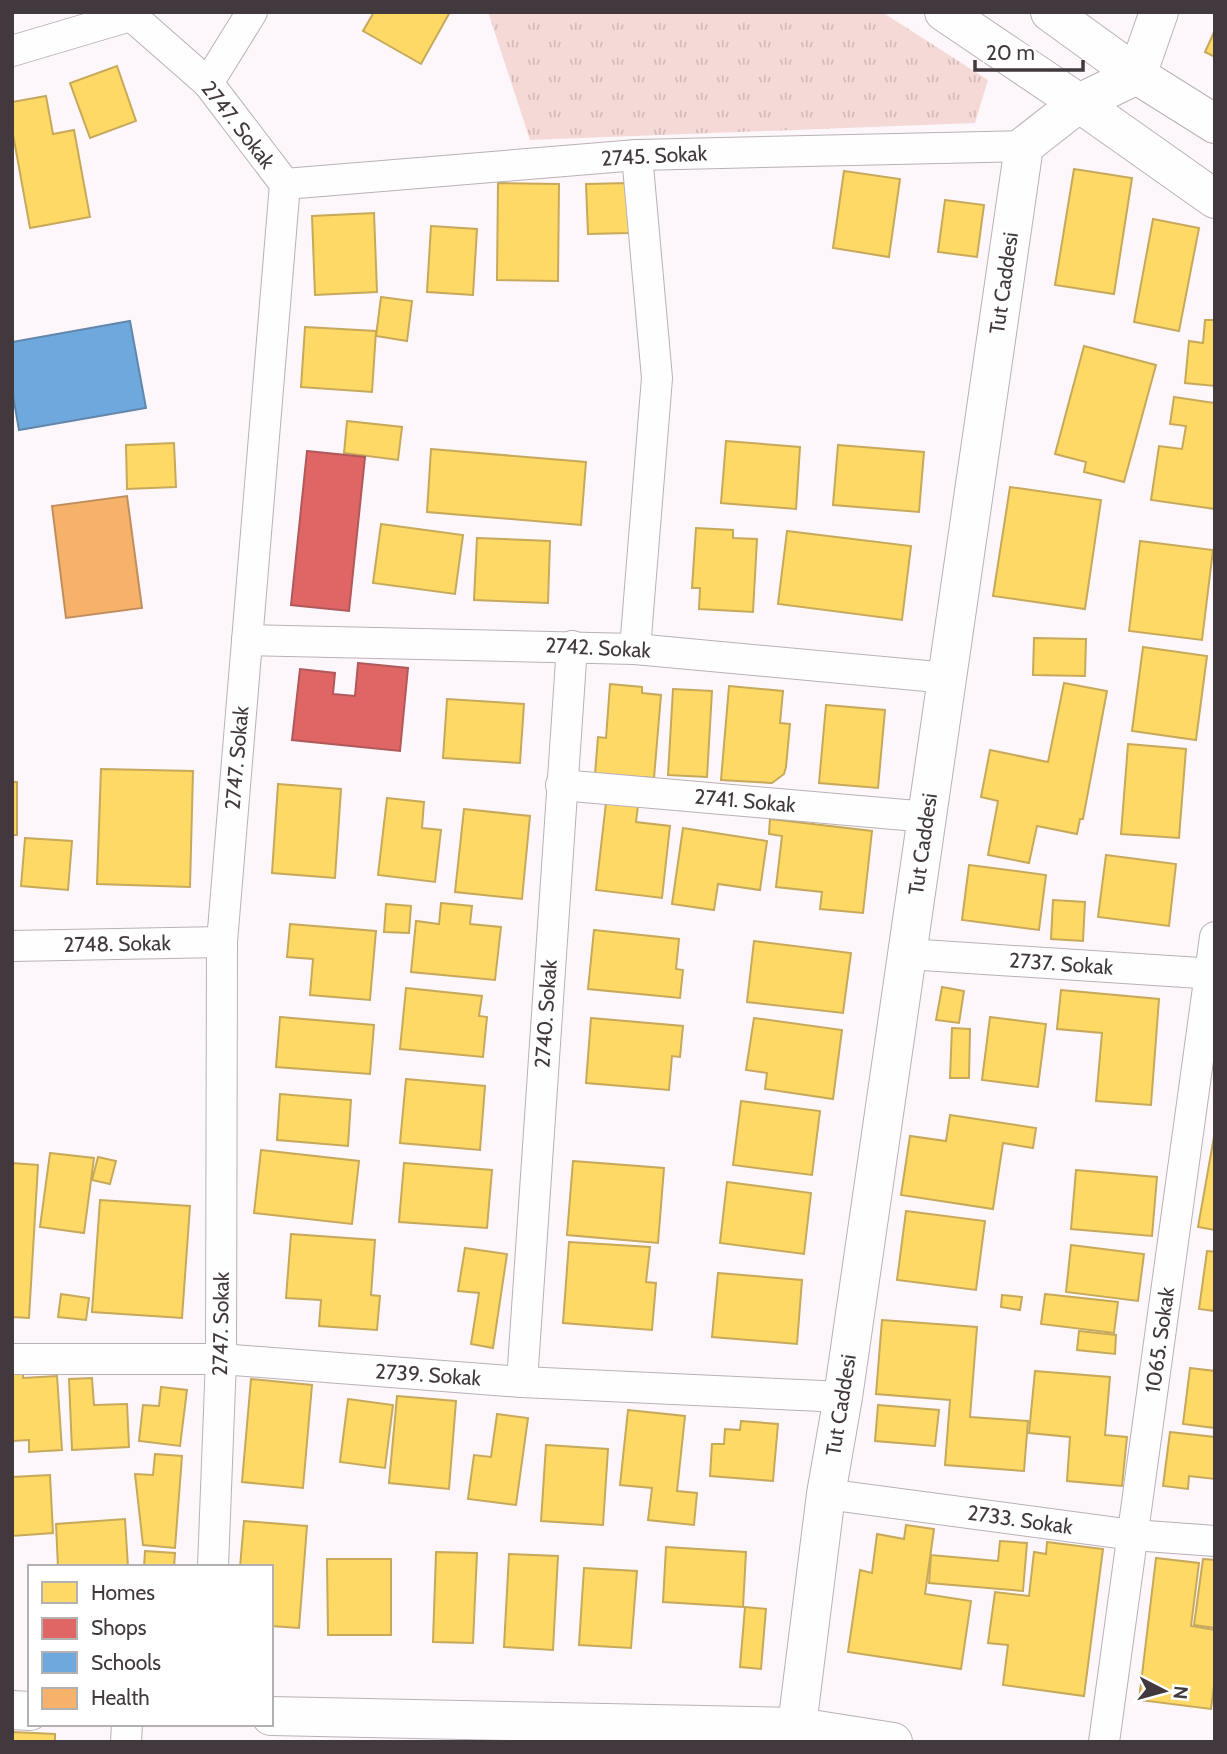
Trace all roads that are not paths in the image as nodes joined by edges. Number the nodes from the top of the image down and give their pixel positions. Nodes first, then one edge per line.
1 (252, 12) edge
2 (944, 12) edge
3 (1050, 12) edge
4 (1159, 12) edge
5 (128, 14) edge
6 (12, 51) edge
7 (1137, 75) junction
8 (208, 83) junction
9 (1079, 103) junction
10 (1215, 124) edge
11 (1024, 146) junction
12 (637, 155) junction
13 (285, 184) junction
14 (1215, 199) edge
15 (247, 640) junction
16 (572, 646) junction
17 (635, 649) junction
18 (948, 678) junction
19 (562, 785) junction
20 (928, 817) junction
21 (1215, 937) edge
22 (222, 942) junction
23 (12, 946) edge
24 (907, 954) junction
25 (1213, 974) edge
26 (12, 1359) edge
27 (221, 1359) junction
28 (522, 1382) junction
29 (843, 1397) junction
30 (826, 1494) junction
31 (1133, 1535) junction
32 (1215, 1541) edge
33 (213, 1565) edge
34 (273, 1716) edge
35 (480, 1731) edge
36 (796, 1735) edge
37 (893, 1742) edge
38 (1104, 1742) edge

1 - 8 street
2 - 9 street
3 - 7 street
4 - 7 street
5 - 6 street
5 - 8 street, 2747. Sokak
7 - 9 street
7 - 10 street
8 - 13 street, 2747. Sokak
9 - 11 street
9 - 14 street
11 - 12 street, 2745. Sokak
11 - 18 street, Tut Caddesi
12 - 13 street, 2745. Sokak
12 - 17 street
13 - 15 street, 2747. Sokak
15 - 16 street, 2742. Sokak
15 - 22 street, 2747. Sokak
16 - 17 street, 2742. Sokak
16 - 19 street, 2740. Sokak
17 - 18 street, 2742. Sokak
18 - 20 street, Tut Caddesi
19 - 20 street, 2741. Sokak
19 - 28 street, 2740. Sokak
20 - 24 street, Tut Caddesi
21 - 25 street, 1065. Sokak
22 - 23 street, 2748. Sokak
22 - 27 street, 2747. Sokak
24 - 25 street, 2737. Sokak
24 - 29 street, Tut Caddesi
25 - 31 street, 1065. Sokak
26 - 27 street, 2739. Sokak
27 - 28 street, 2739. Sokak
27 - 33 street, 2747. Sokak
28 - 29 street, 2739. Sokak
29 - 30 street, Tut Caddesi
30 - 31 street, 2733. Sokak
30 - 36 street, Tut Caddesi
31 - 32 street, 2733. Sokak
31 - 38 street, 1065. Sokak
34 - 35 street
35 - 36 street
36 - 37 street

